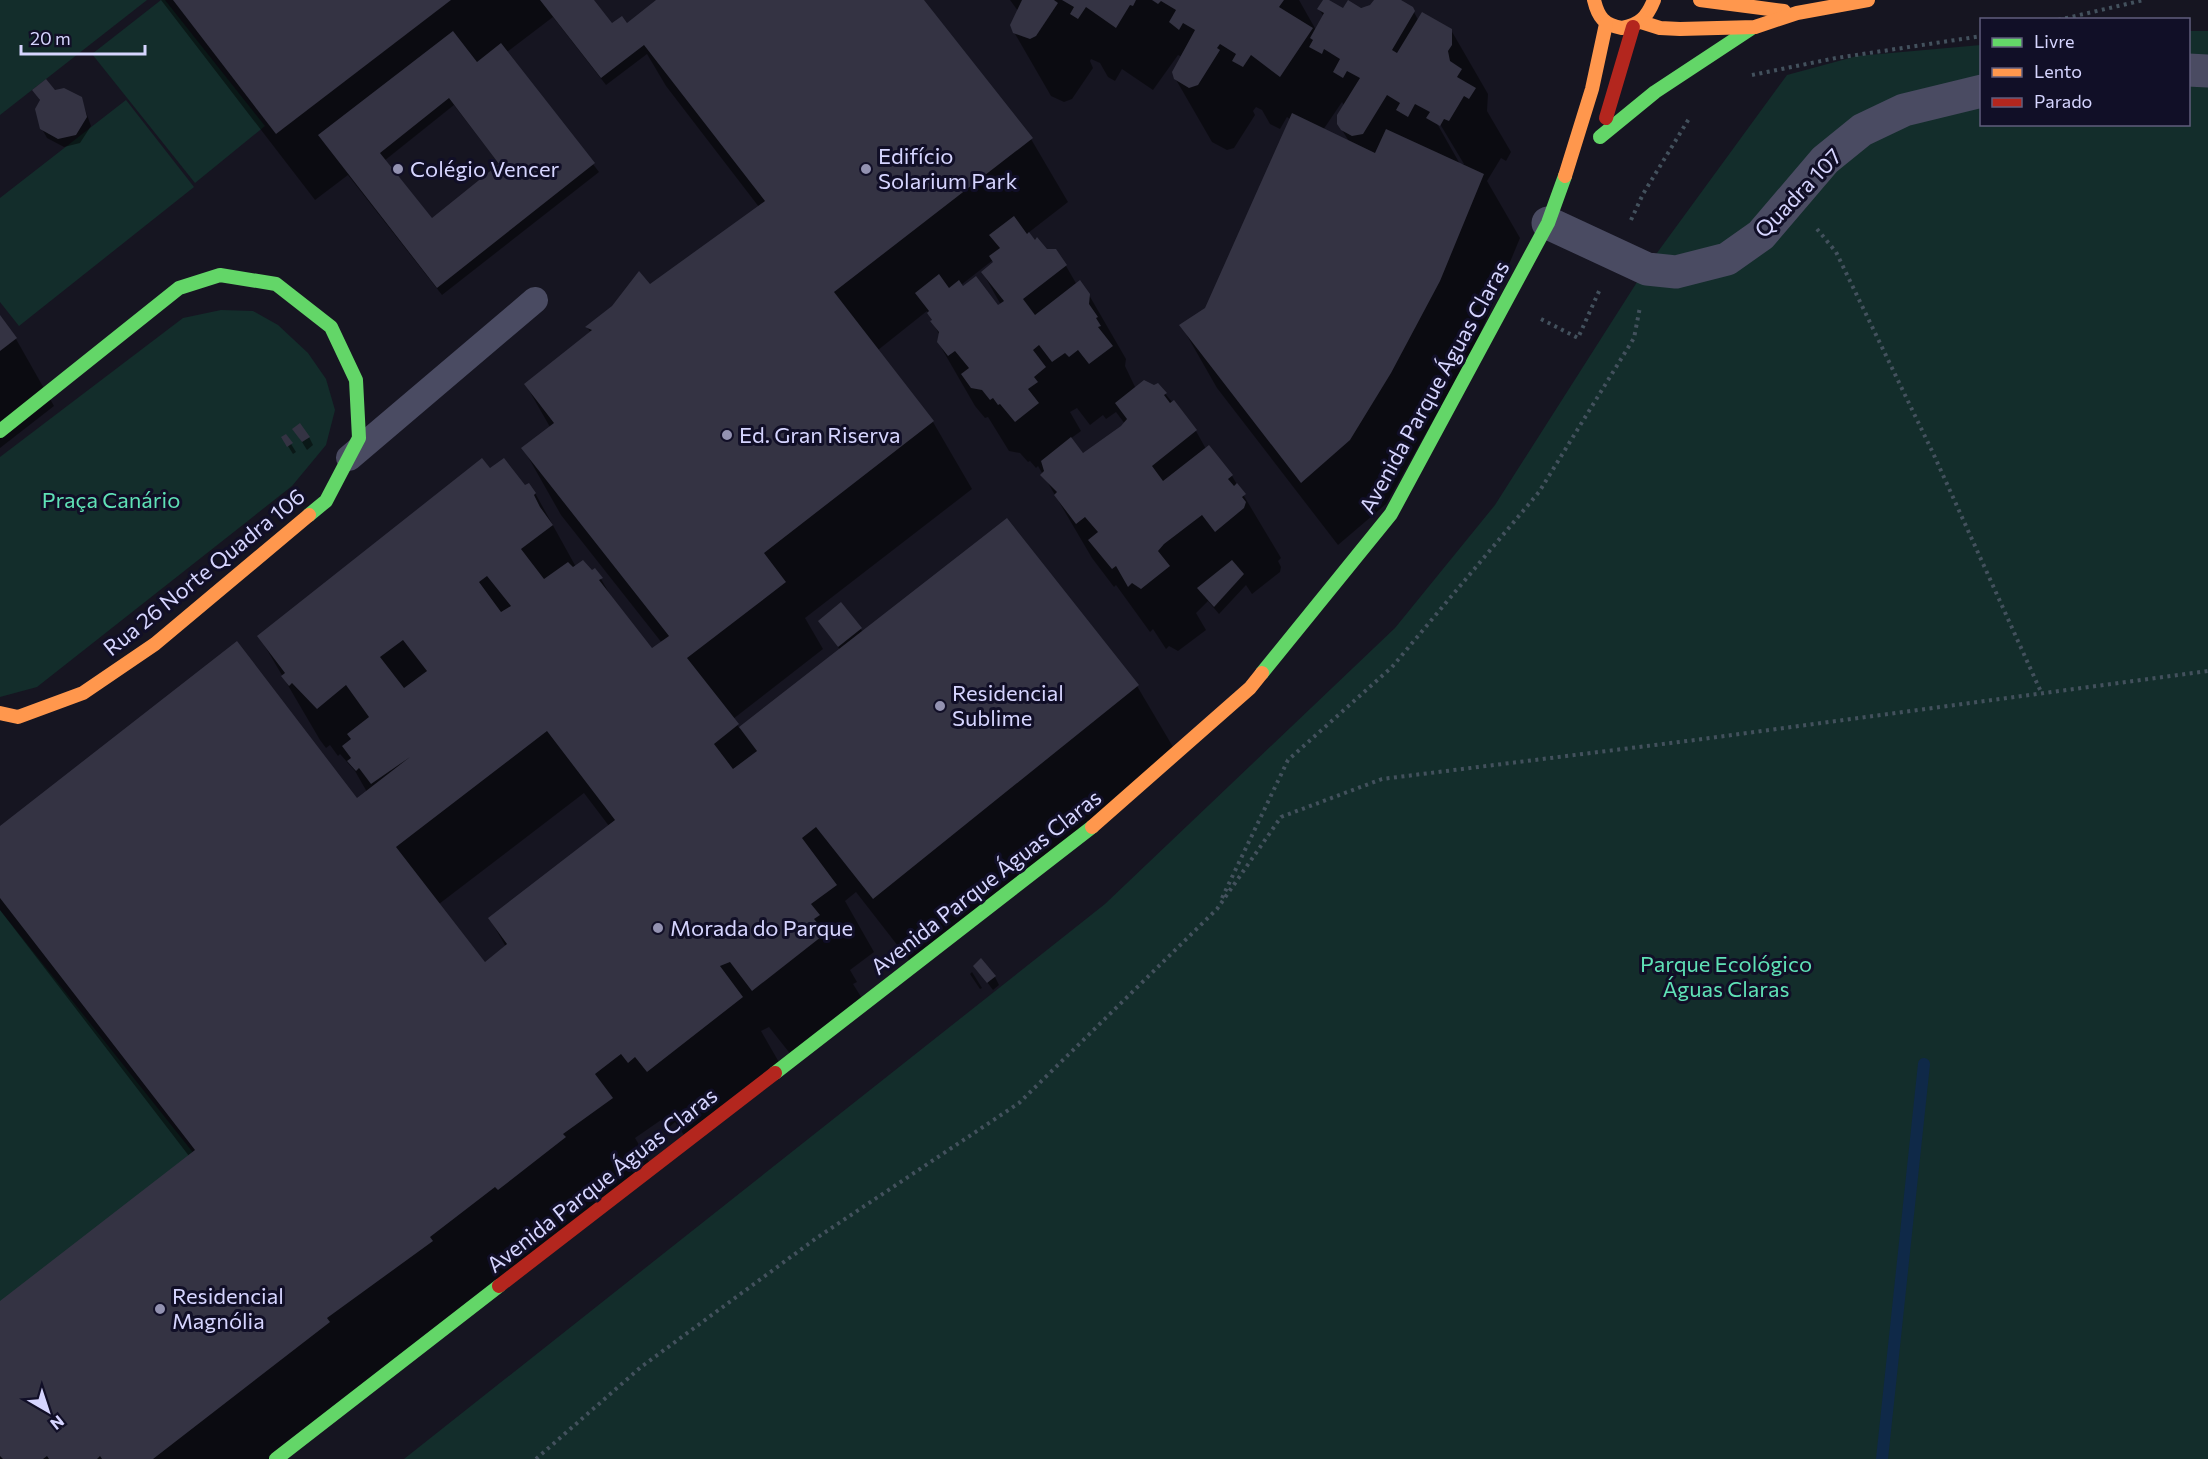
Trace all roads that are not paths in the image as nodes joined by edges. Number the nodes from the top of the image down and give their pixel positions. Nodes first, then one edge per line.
1 (1594, 0) edge
2 (1654, 0) edge
3 (1700, 0) edge
4 (1868, 0) edge
5 (1797, 13) junction
6 (1606, 24) junction
7 (1637, 25) junction
8 (1755, 27) junction
9 (2190, 70) edge
10 (2208, 70) edge
11 (1980, 91) edge
12 (1594, 146) junction
13 (1560, 193) junction
14 (1548, 223) junction
15 (536, 300) dead end
16 (0, 431) edge
17 (348, 459) junction
18 (0, 713) edge
19 (276, 1459) edge

1 - 6 street
2 - 7 street, Avenida Parque Águas Claras
3 - 5 street
4 - 5 street
5 - 8 street
6 - 7 street
6 - 13 street, Avenida Parque Águas Claras
7 - 8 street
7 - 12 street, Avenida Parque Águas Claras
8 - 12 street
9 - 10 street
11 - 14 street, Quadra 107
12 - 13 street, Avenida Parque Águas Claras
13 - 14 street, Avenida Parque Águas Claras
14 - 19 street, Avenida Parque Águas Claras
15 - 17 lane
16 - 17 street, Rua 26 Norte Quadra 106
17 - 18 street, Rua 26 Norte Quadra 106

